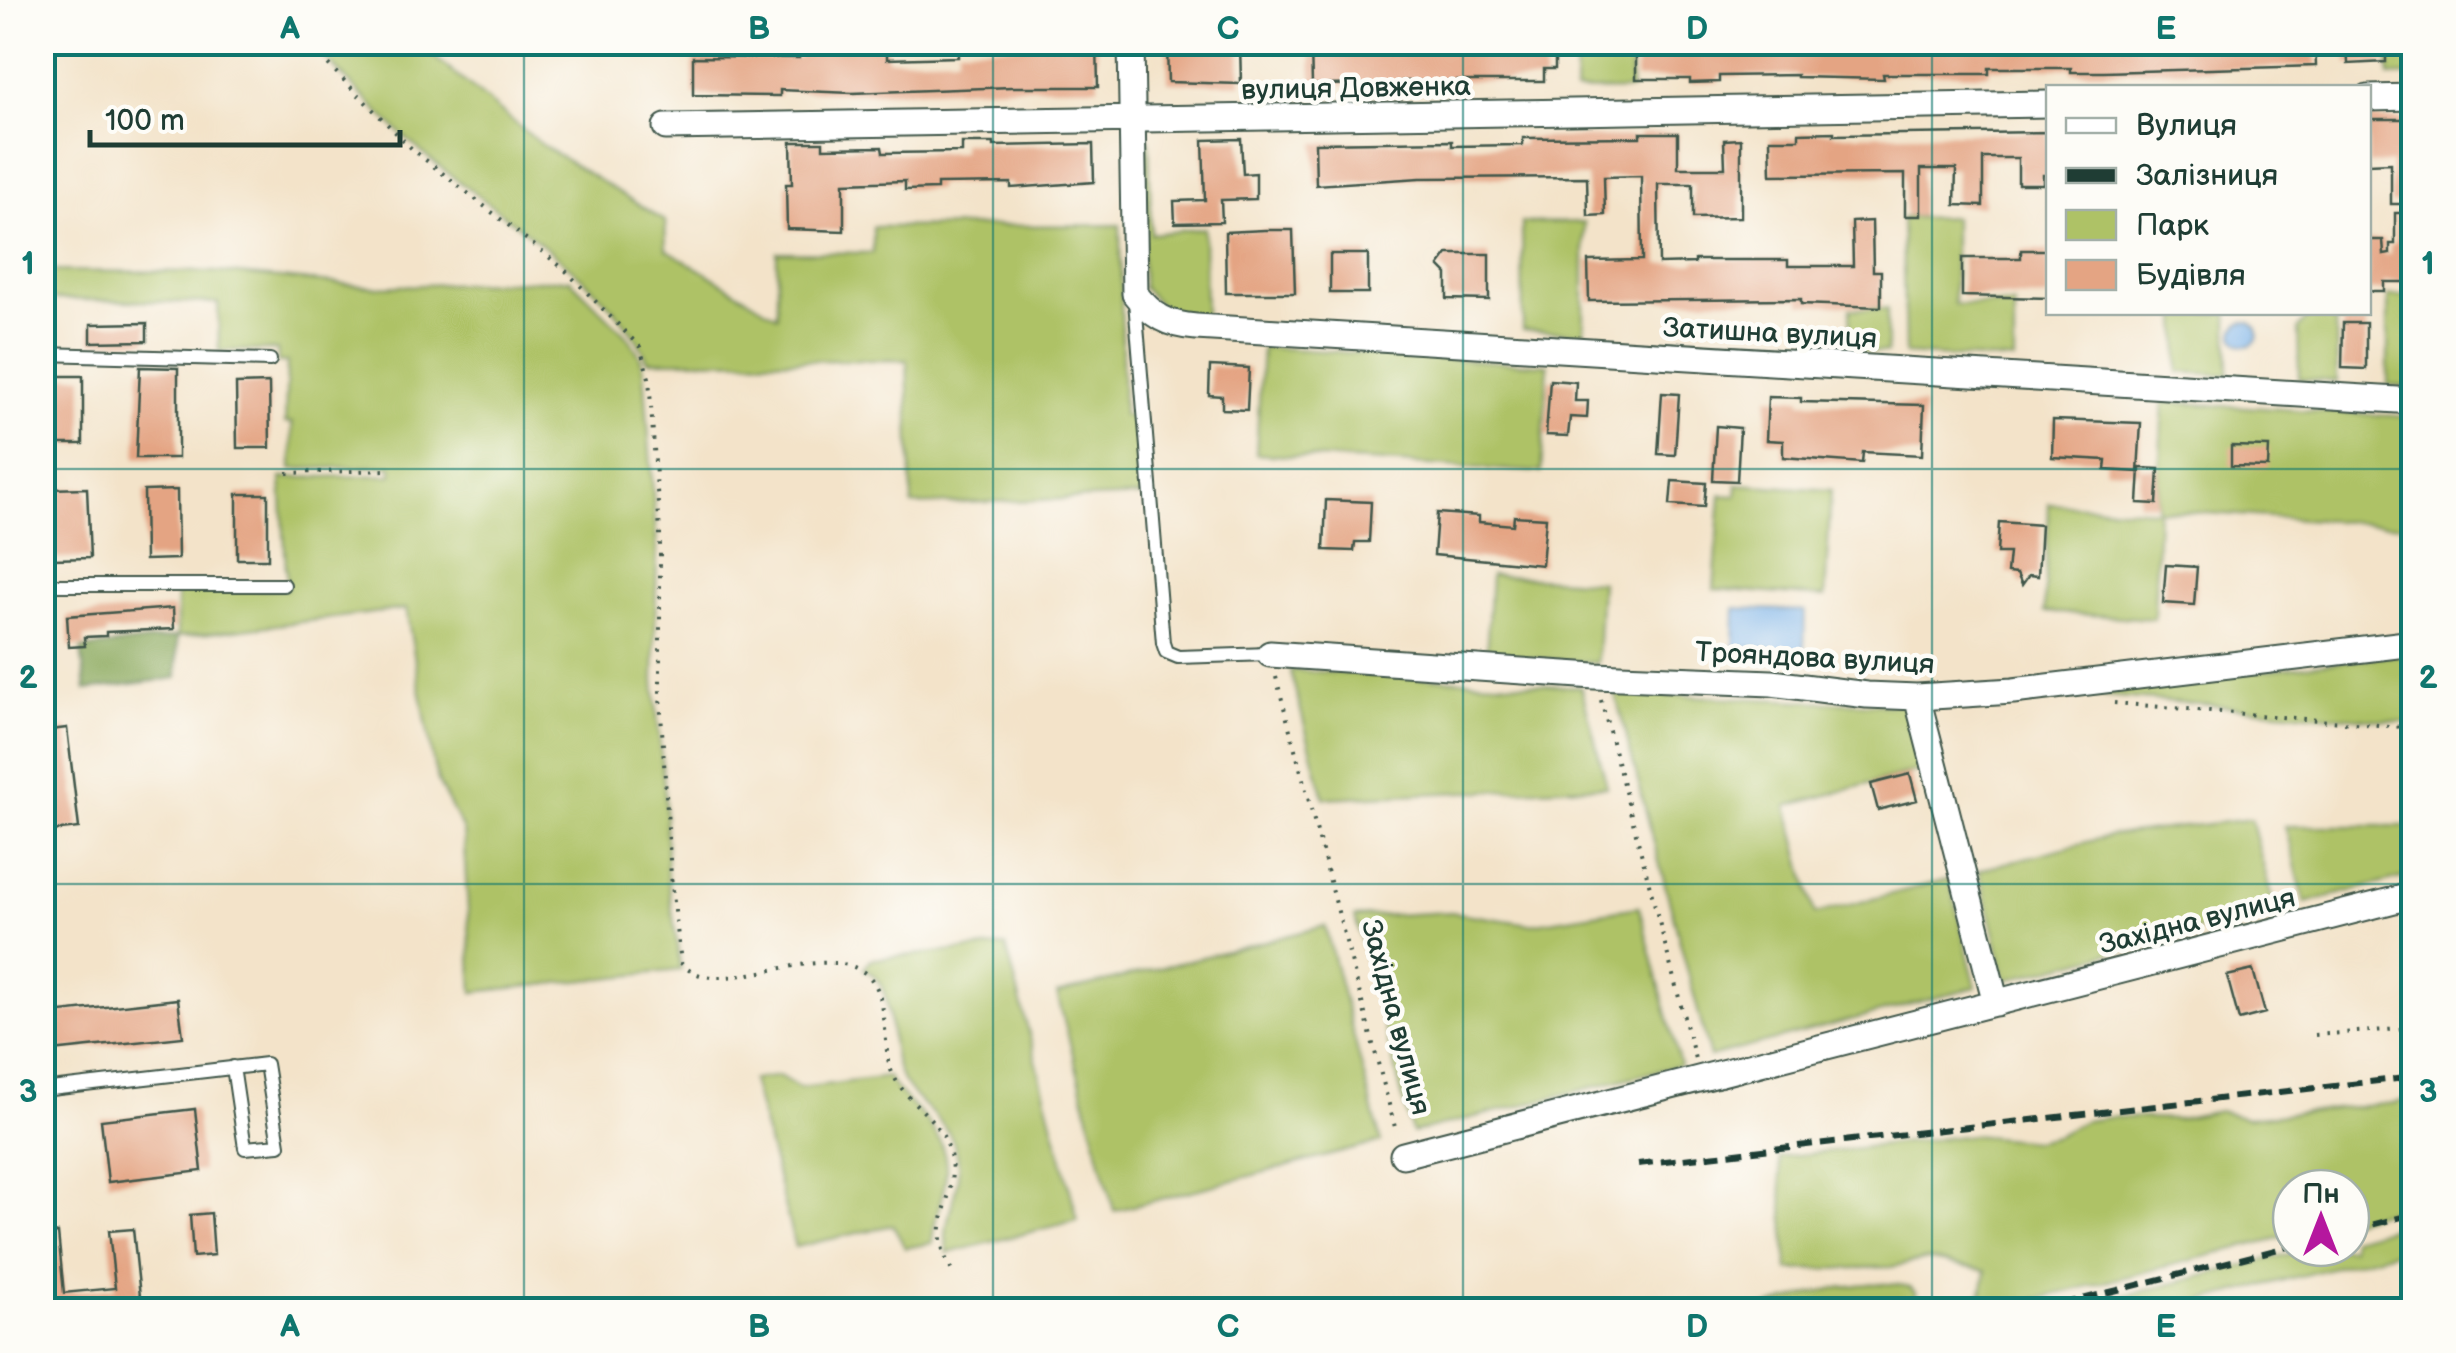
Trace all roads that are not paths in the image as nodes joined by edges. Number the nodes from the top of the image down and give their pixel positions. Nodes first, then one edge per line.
1 (1131, 42) edge
2 (2371, 98) edge
3 (2414, 98) edge
4 (2046, 104) edge
5 (1132, 121) junction
6 (666, 127) dead end
7 (1135, 294) junction
8 (42, 354) edge
9 (270, 360) dead end
10 (2414, 401) edge
11 (42, 584) edge
12 (284, 585) dead end
13 (2414, 643) edge
14 (1270, 654) joint
15 (1917, 697) junction
16 (2414, 895) edge
17 (1996, 1003) junction
18 (233, 1067) junction
19 (42, 1090) edge
20 (1402, 1155) road end

1 - 5 street
2 - 3 street
4 - 5 street, вулиця Довженка
5 - 6 street, вулиця Довженка
5 - 7 street
7 - 10 street, Затишна вулиця
7 - 14 lane
8 - 9 lane
11 - 12 lane
13 - 15 street, Трояндова вулиця
14 - 15 street, Трояндова вулиця
15 - 17 street
16 - 17 street, Західна вулиця
17 - 20 street, Західна вулиця
18 - 18 lane
18 - 19 lane

